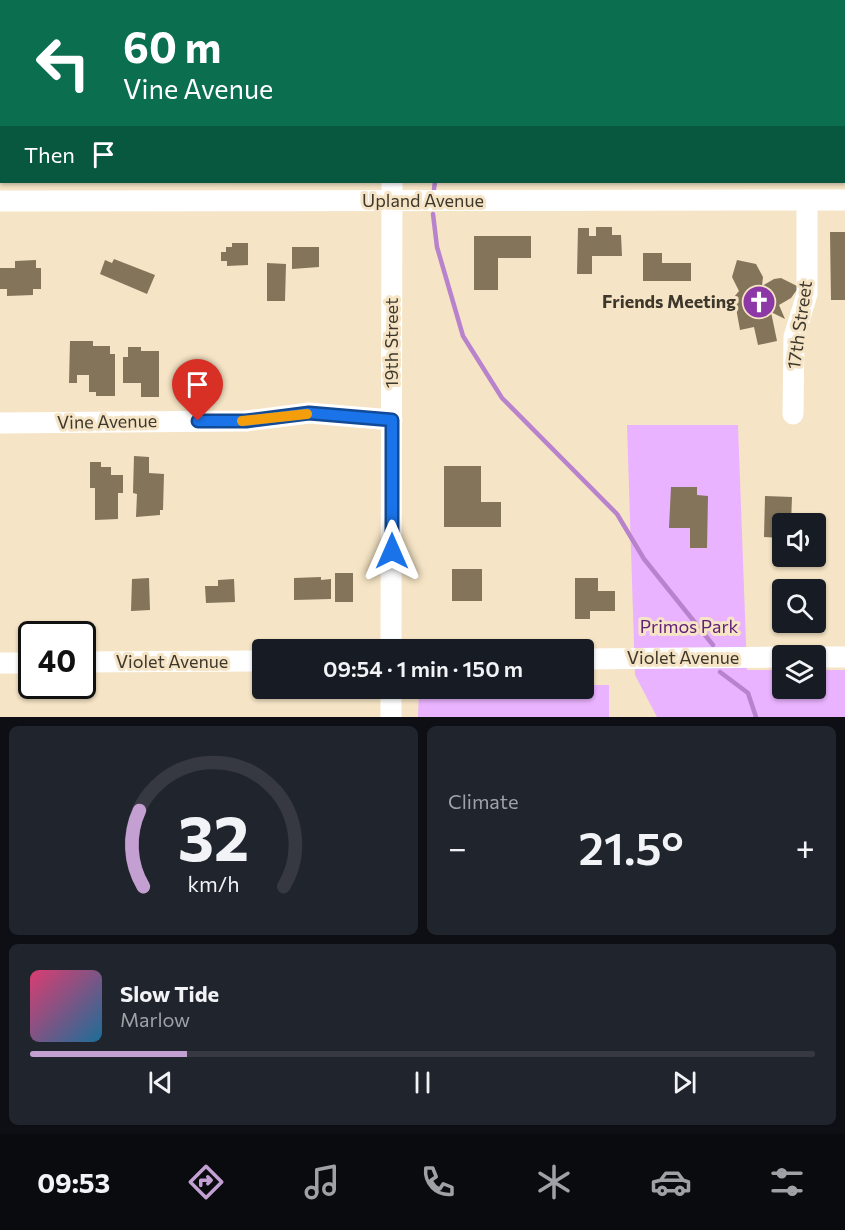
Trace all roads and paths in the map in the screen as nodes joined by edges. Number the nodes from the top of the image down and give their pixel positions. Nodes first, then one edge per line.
1 (392, 191) edge
2 (807, 200) junction
3 (845, 200) edge
4 (0, 201) edge
5 (793, 414) dead end
6 (392, 420) junction
7 (0, 423) edge
8 (391, 639) edge
9 (772, 657) edge
10 (826, 657) edge
11 (845, 657) edge
12 (594, 659) edge
13 (252, 661) edge
14 (96, 662) edge
15 (0, 663) edge
16 (18, 663) edge
17 (391, 699) edge
18 (391, 717) edge

1 - 2 street, Upland Avenue
1 - 4 street, Upland Avenue
1 - 6 street, 19th Street
2 - 3 street, Upland Avenue
2 - 5 street, 17th Street
6 - 7 street, Vine Avenue
6 - 8 street, 19th Street
9 - 12 street, Violet Avenue
10 - 11 street
13 - 14 street, Violet Avenue
15 - 16 street
17 - 18 street

